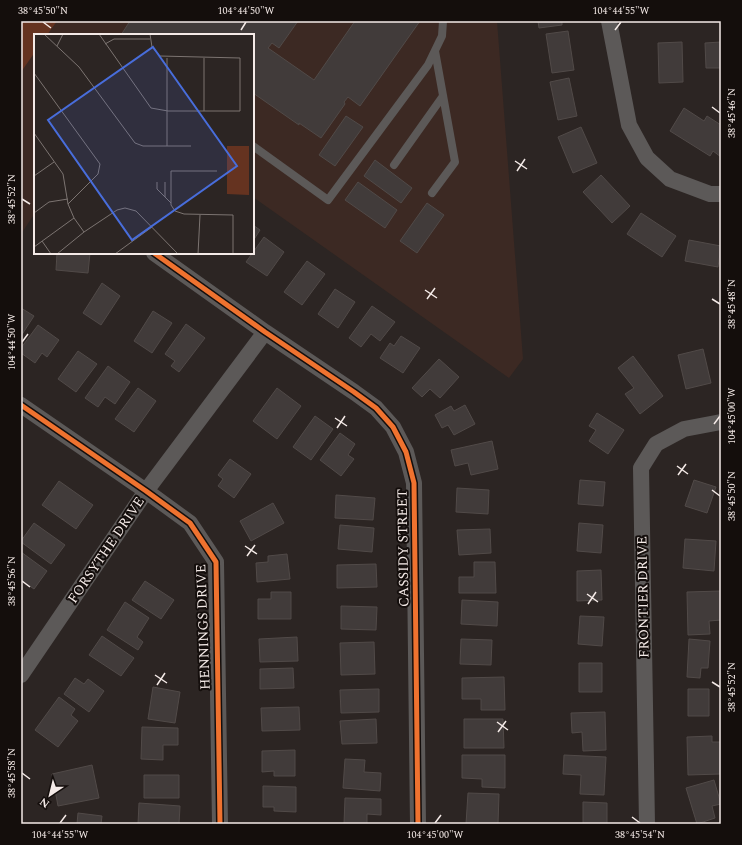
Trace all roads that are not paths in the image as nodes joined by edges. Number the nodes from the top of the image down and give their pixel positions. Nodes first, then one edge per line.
1 (443, 21) edge
2 (609, 21) edge
3 (435, 50) junction
4 (443, 96) junction
5 (254, 147) edge
6 (394, 165) dead end
7 (432, 193) dead end
8 (721, 194) edge
9 (155, 254) edge
10 (265, 332) junction
11 (21, 404) edge
12 (721, 422) edge
13 (146, 491) junction
14 (21, 675) edge
15 (220, 824) edge
16 (418, 824) edge
17 (647, 824) edge

1 - 3 lane
2 - 8 street
3 - 4 lane
3 - 5 lane
4 - 6 lane
4 - 7 lane
9 - 10 street, CASSIDY STREET
10 - 13 street, FORSYTHE DRIVE
10 - 16 street, CASSIDY STREET
11 - 13 street, HENNINGS DRIVE
12 - 17 street, FRONTIER DRIVE
13 - 14 street, FORSYTHE DRIVE
13 - 15 street, HENNINGS DRIVE

